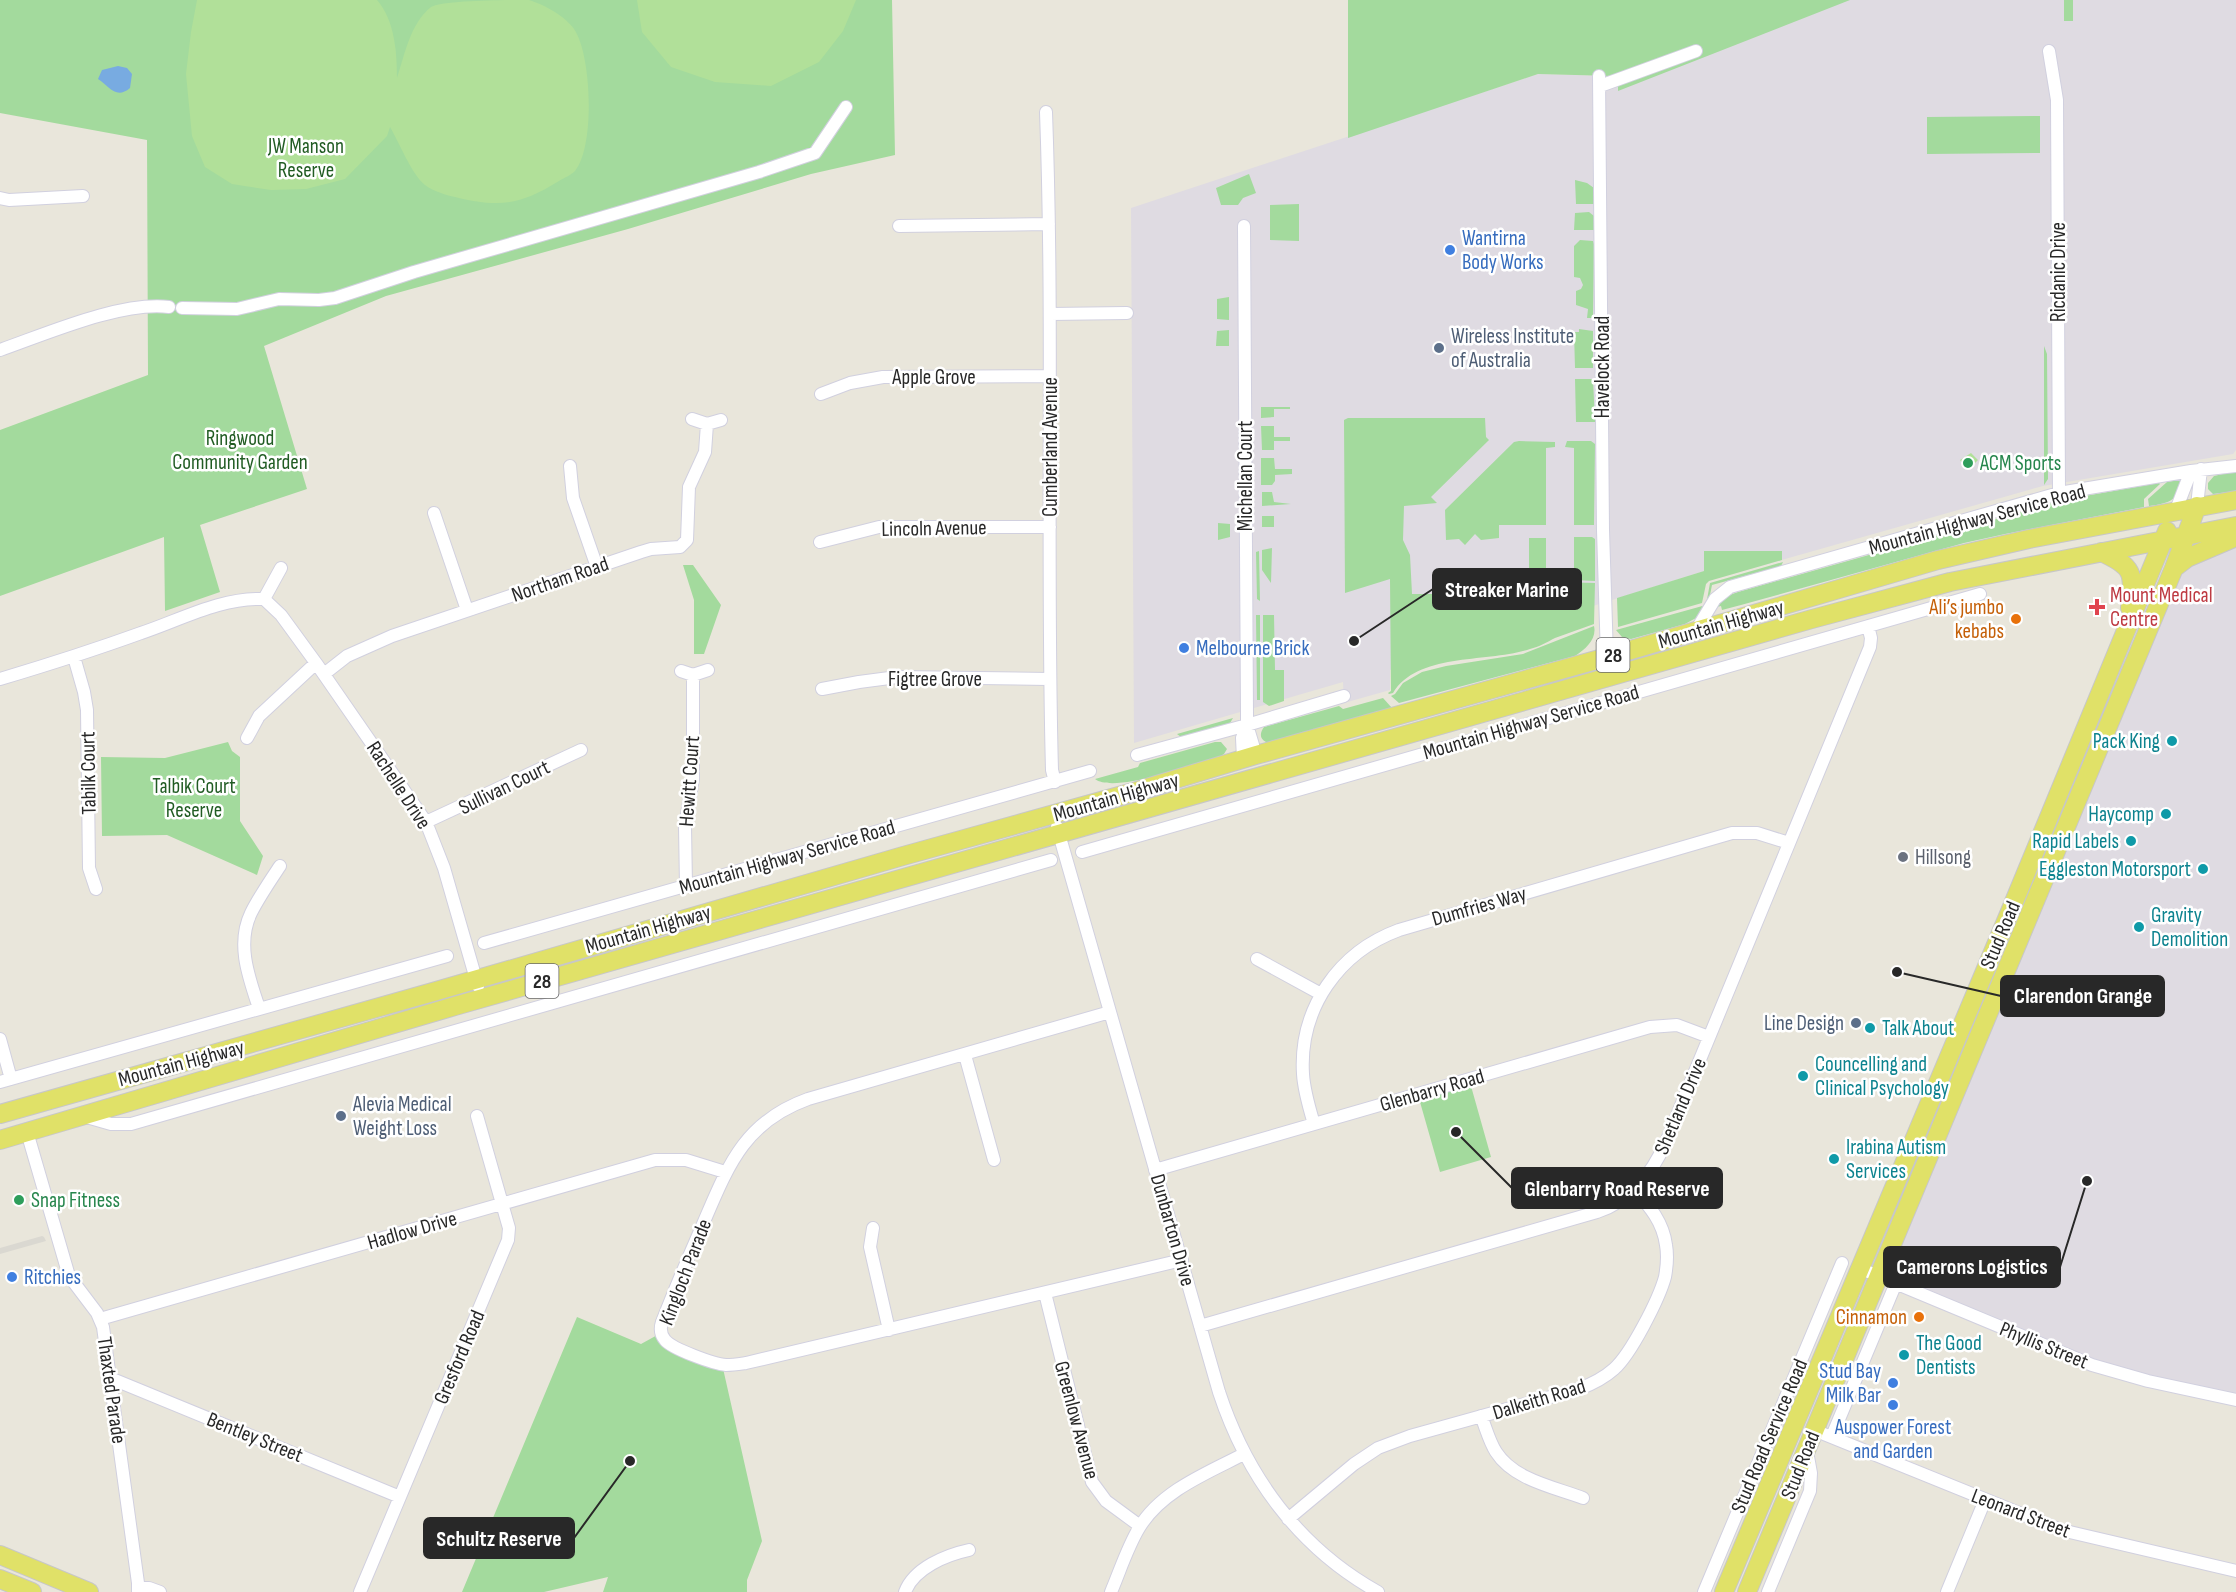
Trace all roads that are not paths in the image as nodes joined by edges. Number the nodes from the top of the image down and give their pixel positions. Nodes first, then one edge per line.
1 (1696, 51) dead end
2 (2049, 51) dead end
3 (846, 107) dead end
4 (1046, 112) dead end
5 (83, 196) dead end
6 (0, 198) edge
7 (1049, 224) junction
8 (899, 226) dead end
9 (1244, 226) dead end
10 (182, 308) dead end
11 (169, 309) dead end
12 (1127, 313) dead end
13 (1050, 314) junction
14 (0, 350) edge
15 (1049, 376) junction
16 (821, 394) dead end
17 (692, 419) dead end
18 (721, 420) dead end
19 (707, 424) junction
20 (570, 466) dead end
21 (2236, 466) edge
22 (2196, 470) junction
23 (2059, 493) junction
24 (2236, 500) edge
25 (2197, 506) junction
26 (2176, 510) junction
27 (434, 513) dead end
28 (2236, 526) edge
29 (1050, 527) junction
30 (2187, 534) junction
31 (2236, 537) edge
32 (2164, 539) junction
33 (820, 542) dead end
34 (2101, 552) junction
35 (1938, 560) junction
36 (597, 567) junction
37 (281, 568) dead end
38 (2174, 568) junction
39 (2008, 570) junction
40 (1980, 594) dead end
41 (264, 599) junction
42 (467, 610) junction
43 (1868, 626) junction
44 (2127, 628) junction
45 (1695, 632) junction
46 (74, 657) junction
47 (1607, 657) junction
48 (316, 663) junction
49 (708, 670) dead end
50 (324, 674) junction
51 (1612, 676) junction
52 (2128, 678) junction
53 (0, 679) edge
54 (1049, 680) junction
55 (822, 689) dead end
56 (1344, 696) dead end
57 (2099, 696) junction
58 (1248, 725) junction
59 (247, 738) dead end
60 (581, 750) dead end
61 (1137, 755) dead end
62 (1249, 757) junction
63 (1090, 771) dead end
64 (1255, 778) junction
65 (1055, 782) junction
66 (1053, 815) junction
67 (426, 822) junction
68 (1059, 834) junction
69 (1789, 843) junction
70 (2058, 848) junction
71 (1082, 852) dead end
72 (992, 853) junction
73 (903, 856) junction
74 (1051, 860) dead end
75 (280, 866) dead end
76 (932, 870) junction
77 (975, 882) junction
78 (686, 886) junction
79 (96, 889) dead end
80 (2014, 903) junction
81 (484, 944) dead end
82 (447, 956) dead end
83 (1257, 959) dead end
84 (476, 980) junction
85 (1321, 994) junction
86 (482, 999) junction
87 (259, 1008) junction
88 (1110, 1012) junction
89 (1709, 1037) junction
90 (0, 1039) edge
91 (212, 1055) junction
92 (965, 1055) junction
93 (182, 1062) junction
94 (219, 1076) junction
95 (5, 1080) edge
96 (188, 1085) junction
97 (0, 1114) edge
98 (82, 1115) junction
99 (477, 1116) dead end
100 (1314, 1124) junction
101 (27, 1132) junction
102 (1915, 1137) junction
103 (0, 1140) edge
104 (1934, 1145) junction
105 (994, 1160) dead end
106 (1155, 1170) junction
107 (725, 1172) junction
108 (1635, 1190) junction
109 (1892, 1192) junction
110 (1911, 1199) junction
111 (502, 1204) junction
112 (873, 1228) dead end
113 (1182, 1260) junction
114 (1852, 1268) junction
115 (1878, 1276) junction
116 (1896, 1283) junction
117 (1045, 1293) junction
118 (100, 1319) junction
119 (1200, 1326) junction
120 (889, 1330) junction
121 (110, 1378) junction
122 (2236, 1400) edge
123 (1481, 1416) junction
124 (1814, 1430) junction
125 (1832, 1436) junction
126 (1807, 1447) junction
127 (1244, 1454) junction
128 (400, 1497) junction
129 (1583, 1498) dead end
130 (1985, 1500) junction
131 (1288, 1520) junction
132 (1140, 1526) junction
133 (969, 1551) dead end
134 (0, 1555) edge
135 (2236, 1571) edge
136 (0, 1579) edge
137 (138, 1590) edge
138 (32, 1592) edge
139 (89, 1592) edge
140 (160, 1592) edge
141 (360, 1592) edge
142 (905, 1592) edge
143 (1111, 1592) edge
144 (1378, 1592) edge
145 (1704, 1592) edge
146 (1724, 1592) edge
147 (1747, 1592) edge
148 (1768, 1592) edge
149 (1947, 1592) edge

1 - 47 street, Havelock Road
2 - 23 street, Ricdanic Drive
3 - 10 street
4 - 7 street, Cumberland Avenue
5 - 6 street
7 - 8 street
7 - 13 street, Cumberland Avenue
9 - 58 street, Michellan Court
11 - 14 street
12 - 13 street
13 - 15 street, Cumberland Avenue
15 - 16 street, Apple Grove
15 - 29 street, Cumberland Avenue
17 - 19 street
18 - 19 street
19 - 36 street, Northam Road
20 - 36 street
21 - 22 street, Mountain Highway Service Road
22 - 23 street, Mountain Highway Service Road
22 - 25 street
22 - 26 street
23 - 45 street, Mountain Highway Service Road
24 - 25 main road, Mountain Highway / 28
25 - 26 main road, Mountain Highway / 28
25 - 30 main road, Stud Road
26 - 32 main road, Stud Road
26 - 35 main road, Mountain Highway / 28
27 - 42 street
28 - 30 main road, Mountain Highway / 28
29 - 33 street, Lincoln Avenue
29 - 54 street, Cumberland Avenue
30 - 32 main road, Mountain Highway / 28
30 - 38 main road, Stud Road
31 - 38 main road
32 - 34 main road, Mountain Highway / 28
32 - 44 main road, Stud Road
34 - 39 main road, Mountain Highway / 28
34 - 44 main road
35 - 39 main road
35 - 45 main road, Mountain Highway / 28
36 - 42 street, Northam Road
37 - 41 street
38 - 52 main road, Stud Road
39 - 51 main road, Mountain Highway / 28
40 - 43 street, Mountain Highway Service Road
41 - 46 street
41 - 48 street, Rachelle Drive
42 - 50 street, Northam Road
43 - 69 street, Shetland Drive
43 - 71 street, Mountain Highway Service Road
44 - 57 main road, Stud Road
45 - 47 main road, Mountain Highway / 28
46 - 53 street
46 - 79 street, Tabilk Court
47 - 51 main road
47 - 62 main road, Mountain Highway / 28
48 - 50 street, Rachelle Drive
48 - 59 street
49 - 78 street, Hewitt Court
50 - 67 street, Rachelle Drive
51 - 64 main road, Mountain Highway / 28
52 - 57 main road
52 - 70 main road, Stud Road
54 - 55 street, Figtree Grove
54 - 65 street, Cumberland Avenue
56 - 58 street
57 - 80 main road, Stud Road
58 - 61 street
58 - 62 street, Michellan Court
60 - 67 street, Sullivan Court
62 - 64 main road
62 - 66 main road, Mountain Highway / 28
63 - 65 street, Mountain Highway Service Road
64 - 68 main road, Mountain Highway / 28
65 - 78 street, Mountain Highway Service Road
66 - 68 street, Dunbarton Drive
66 - 73 main road, Mountain Highway / 28
67 - 84 street, Rachelle Drive
68 - 72 main road, Mountain Highway / 28
68 - 88 street, Dunbarton Drive
69 - 85 street, Dumfries Way
69 - 89 street, Shetland Drive
70 - 80 main road
70 - 104 main road, Stud Road
72 - 76 main road, Mountain Highway / 28
72 - 77 street
73 - 76 main road
73 - 84 main road, Mountain Highway / 28
74 - 77 street
75 - 87 street
76 - 86 main road, Mountain Highway / 28
77 - 98 street, Mountain Highway
78 - 81 street, Mountain Highway Service Road
80 - 102 main road, Stud Road
82 - 87 street, Mountain Highway
83 - 85 street
84 - 86 street, Rachelle Drive
84 - 91 main road, Mountain Highway / 28
85 - 100 street, Dumfries Way
86 - 94 main road, Mountain Highway / 28
87 - 95 street, Mountain Highway
88 - 92 street, Kingloch Parade
88 - 106 street, Dunbarton Drive
89 - 100 street, Glenbarry Road
89 - 108 street, Shetland Drive
90 - 95 street
91 - 93 main road, Mountain Highway / 28
91 - 94 main road
92 - 105 street
92 - 107 street, Kingloch Parade
93 - 96 main road
93 - 97 main road, Mountain Highway / 28
94 - 96 main road, Mountain Highway / 28
96 - 98 main road, Mountain Highway / 28
98 - 101 main road, Mountain Highway / 28
99 - 111 street, Gresford Road
100 - 106 street, Glenbarry Road
101 - 103 main road, Mountain Highway / 28
101 - 118 street, Thaxted Parade
102 - 104 main road
102 - 109 main road, Stud Road
104 - 110 main road, Stud Road
106 - 113 street, Dunbarton Drive
107 - 111 street, Hadlow Drive
107 - 120 street, Kingloch Parade
108 - 119 street, Shetland Drive
108 - 123 street, Dalkeith Road
109 - 110 main road
109 - 114 main road, Stud Road
110 - 115 main road, Stud Road
111 - 118 street, Hadlow Drive
111 - 128 street, Gresford Road
112 - 120 street
113 - 117 street, Kingloch Parade
113 - 119 street, Dunbarton Drive
114 - 115 street, Phyllis Street
114 - 145 street, Stud Road Service Road
114 - 146 main road, Stud Road
115 - 116 street, Phyllis Street
115 - 124 main road, Stud Road
116 - 122 street, Phyllis Street
116 - 125 street
117 - 120 street, Kingloch Parade
117 - 132 street, Greenlow Avenue
118 - 121 street, Thaxted Parade
119 - 127 street, Dunbarton Drive
121 - 128 street, Bentley Street
121 - 137 street, Thaxted Parade
123 - 129 street
123 - 131 street, Dalkeith Road
124 - 125 street, Leonard Street
124 - 126 main road, Stud Road
125 - 130 street, Leonard Street
126 - 147 main road, Stud Road
126 - 148 street, Stud Road Service Road
127 - 131 street, Dunbarton Drive
127 - 132 street
128 - 141 street, Gresford Road
130 - 135 street, Leonard Street
130 - 149 street
131 - 144 street, Dunbarton Drive
132 - 143 street
133 - 142 street
134 - 139 main road
136 - 138 main road
137 - 140 street

